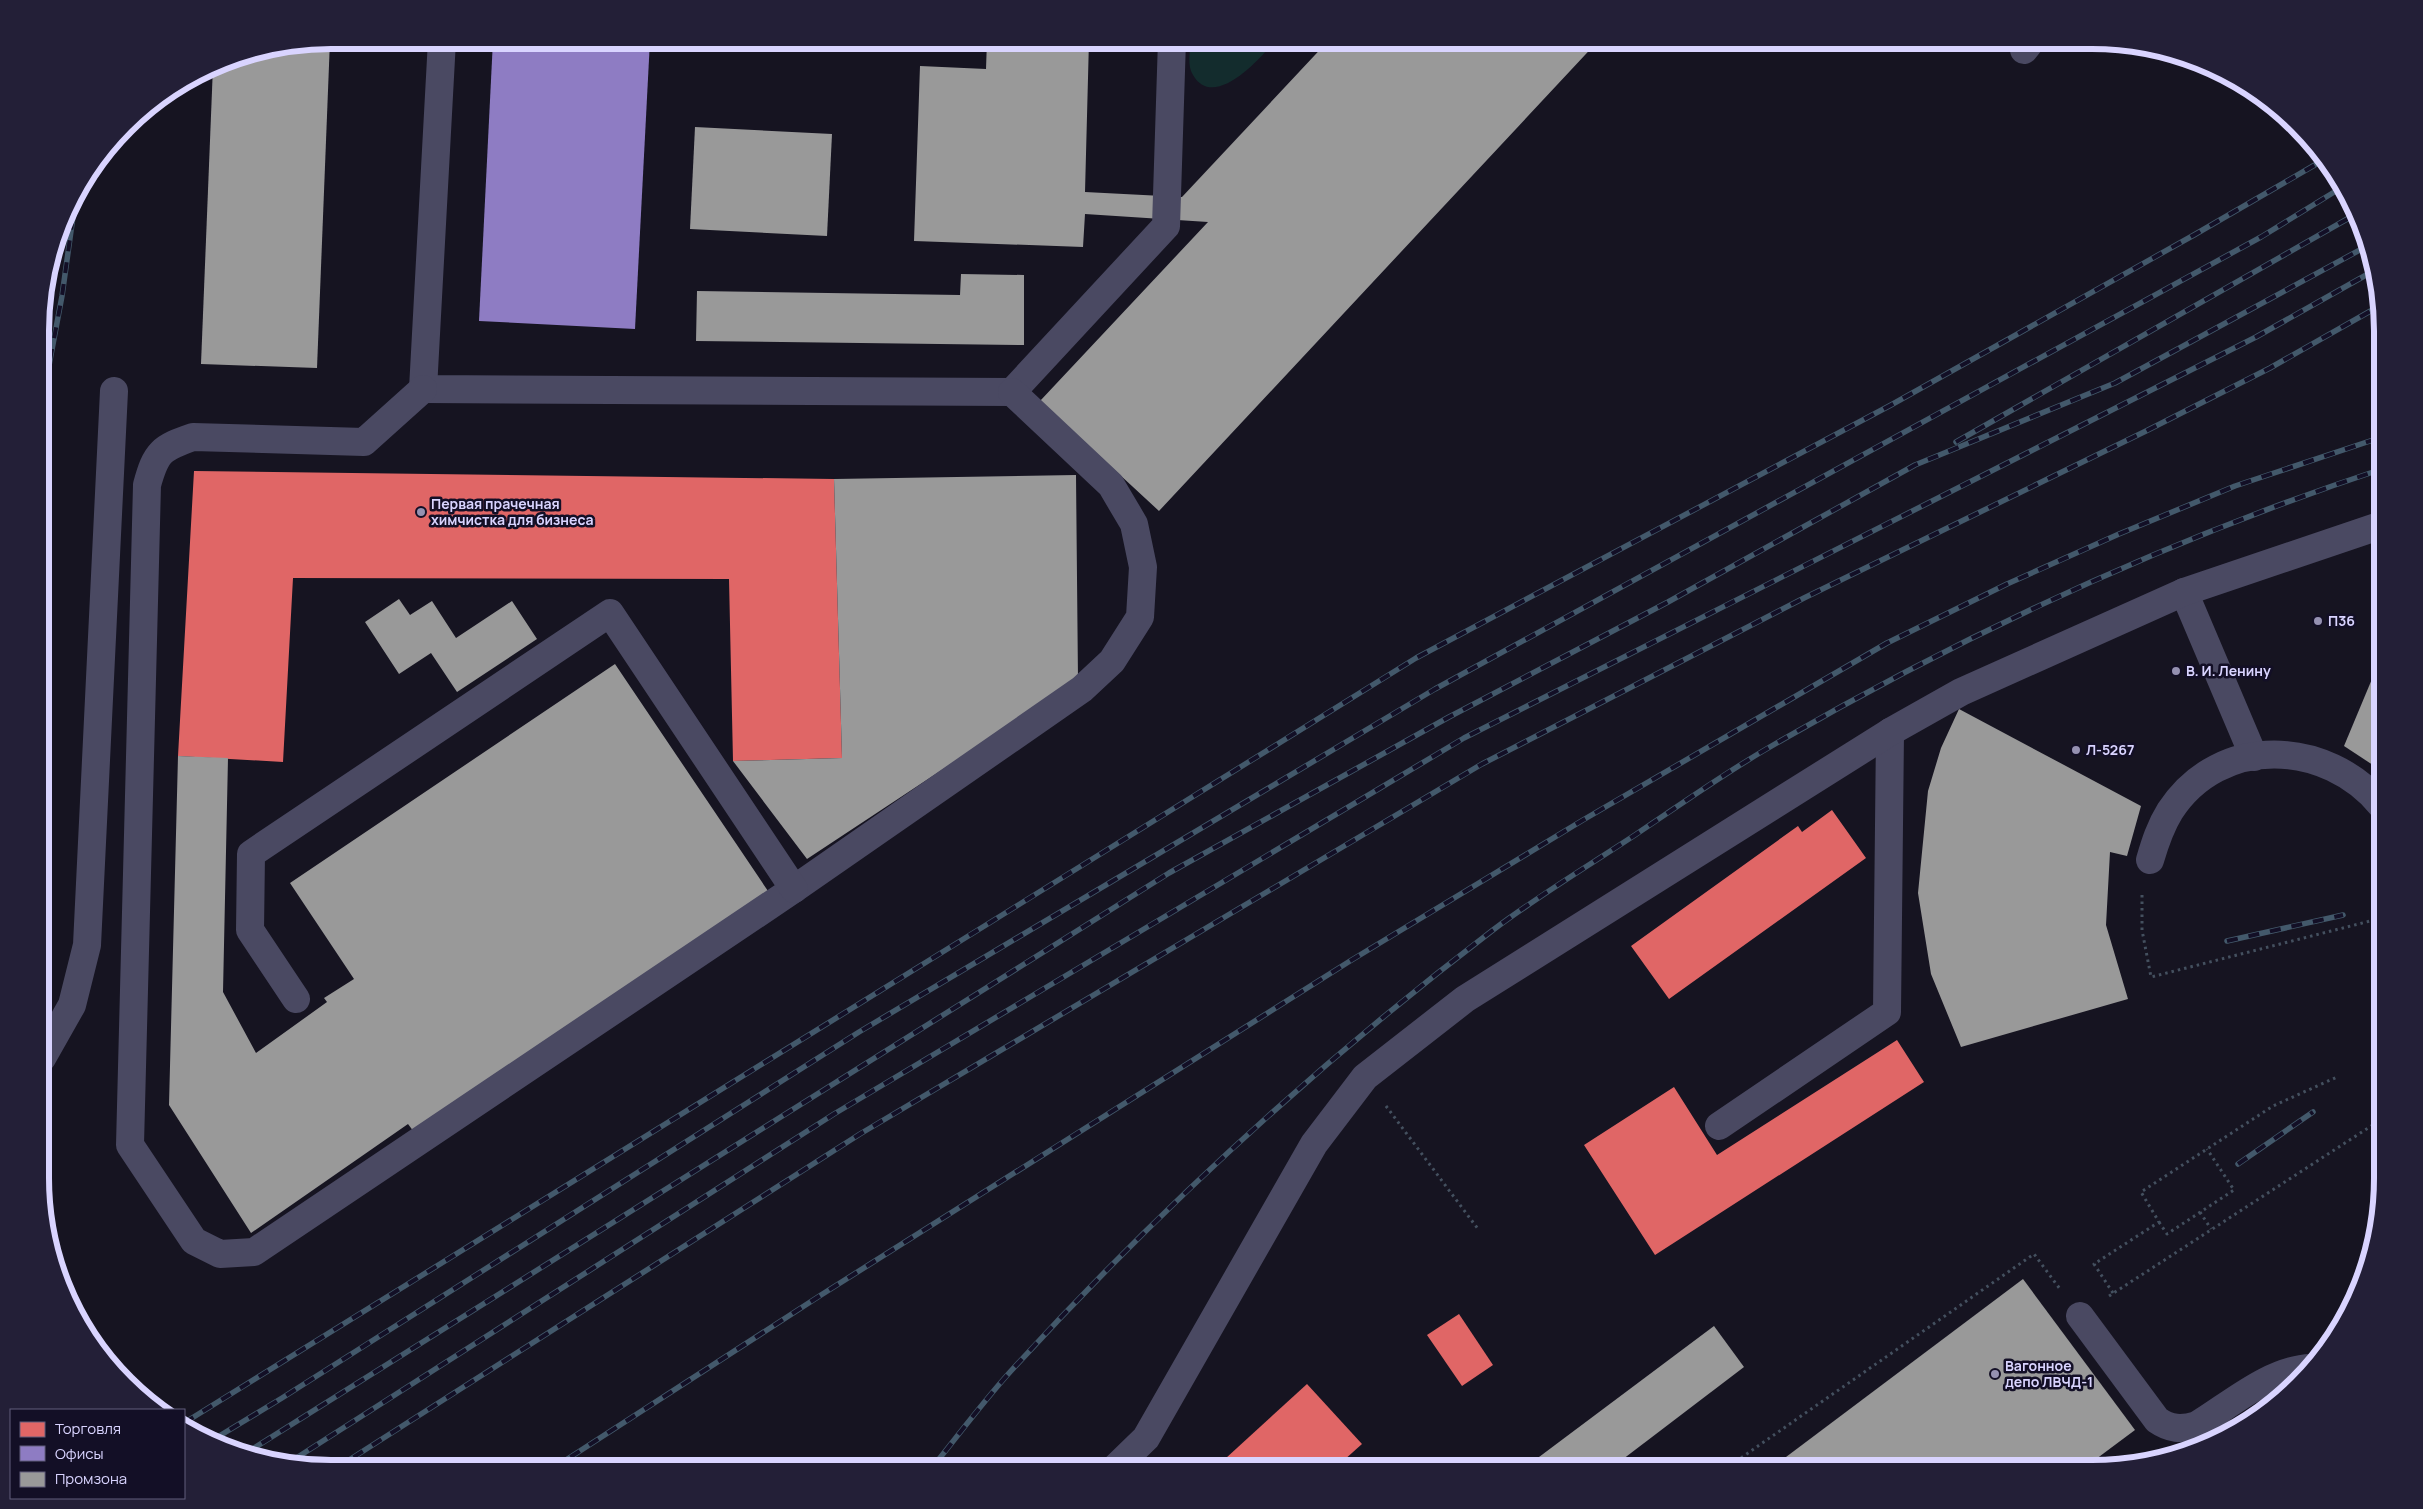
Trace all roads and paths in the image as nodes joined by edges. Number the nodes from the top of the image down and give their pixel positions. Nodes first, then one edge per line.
1 (442, 49) edge
2 (1172, 49) edge
3 (423, 389) junction
4 (114, 391) dead end
5 (1012, 392) junction
6 (2374, 528) edge
7 (2184, 592) junction
8 (1890, 732) junction
9 (2254, 757) junction
10 (2374, 798) edge
11 (2150, 860) joint
12 (794, 889) junction
13 (2374, 920) edge
14 (296, 999) dead end
15 (49, 1046) edge
16 (1365, 1077) junction
17 (2337, 1077) dead end
18 (2374, 1124) edge
19 (1719, 1126) dead end
20 (2207, 1149) junction
21 (2200, 1212) junction
22 (2159, 1222) junction
23 (1478, 1229) dead end
24 (2211, 1229) junction
25 (2113, 1294) junction
26 (2080, 1316) junction
27 (2301, 1368) edge
28 (1123, 1460) edge
29 (1737, 1460) edge

1 - 3 street
2 - 5 street
3 - 5 street
3 - 12 street
4 - 15 street
5 - 12 street
6 - 7 street
7 - 8 street
7 - 9 street
8 - 16 street
8 - 19 street
9 - 10 street
9 - 11 street
11 - 13 path
12 - 14 street
16 - 23 path
16 - 28 street
17 - 20 path
18 - 24 path
20 - 21 path
20 - 22 path
21 - 22 path
21 - 24 path
22 - 25 path
24 - 25 path
25 - 26 path
26 - 27 street
26 - 29 path

